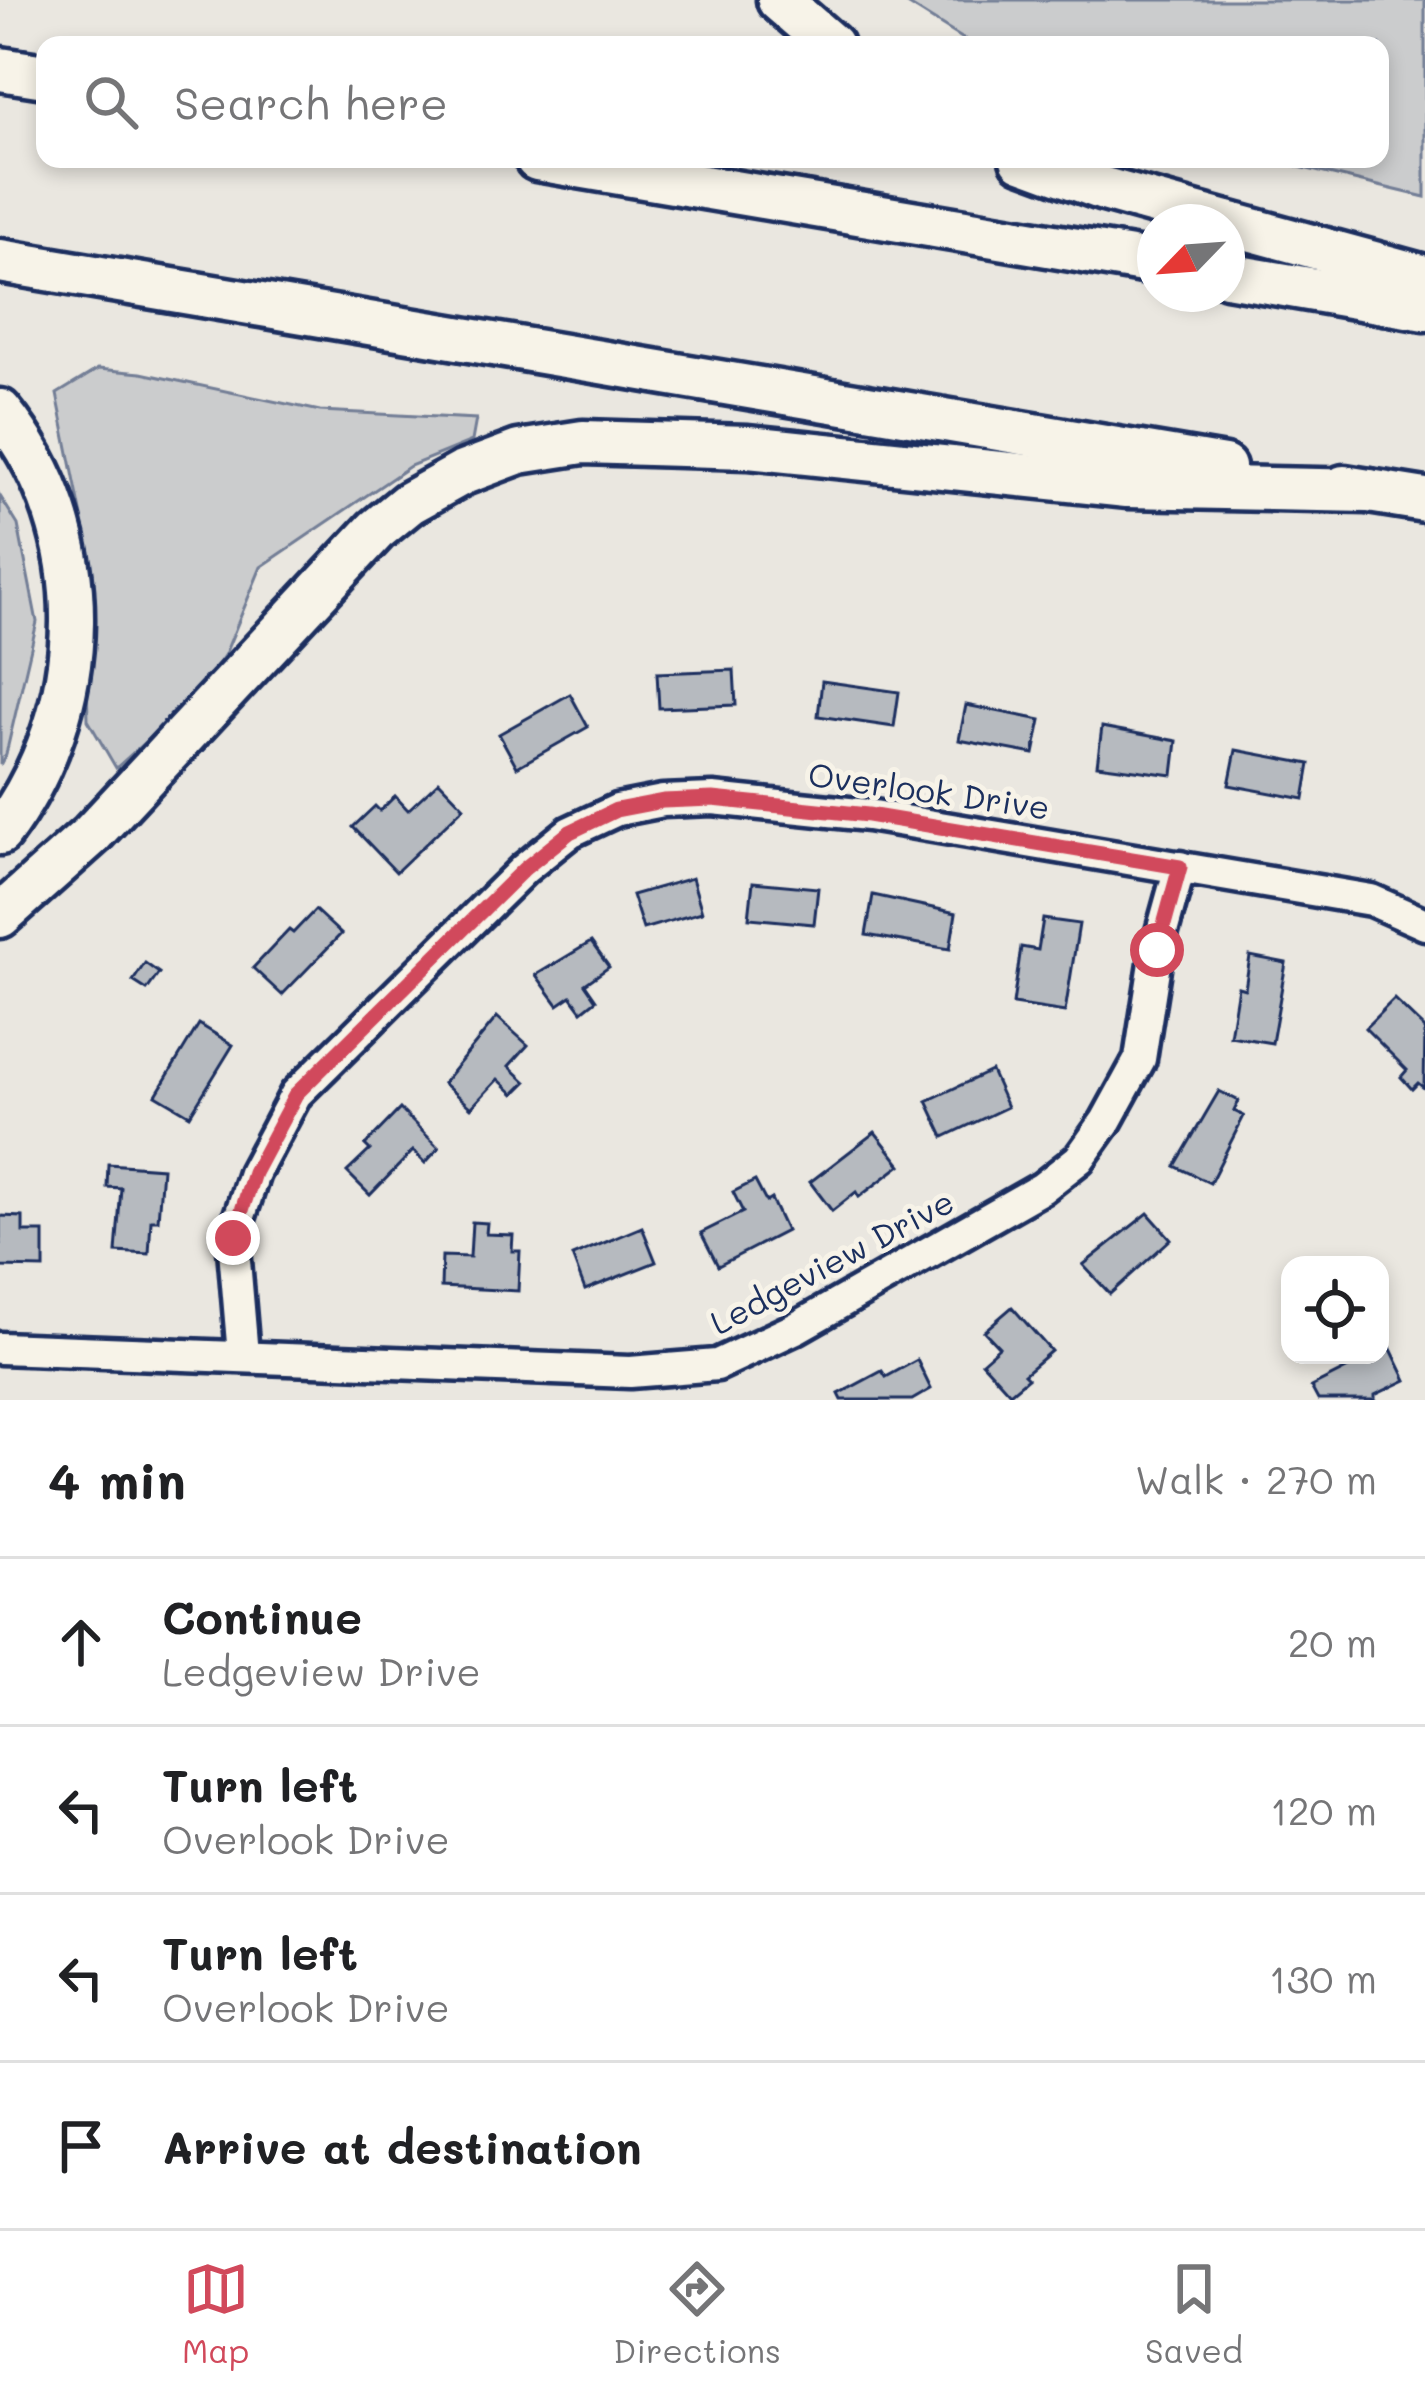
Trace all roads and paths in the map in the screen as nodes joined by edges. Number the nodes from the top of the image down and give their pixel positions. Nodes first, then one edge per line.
1 (779, 0) edge
2 (821, 36) edge
3 (0, 69) edge
4 (36, 75) edge
5 (590, 168) edge
6 (1047, 168) edge
7 (1157, 204) edge
8 (1245, 228) edge
9 (1137, 260) edge
10 (0, 261) edge
11 (1425, 277) edge
12 (1245, 278) edge
13 (1425, 309) edge
14 (0, 411) edge
15 (1370, 491) junction
16 (1425, 500) edge
17 (0, 833) edge
18 (1180, 867) junction
19 (0, 916) edge
20 (1425, 924) edge
21 (0, 1348) edge
22 (243, 1355) junction

1 - 2 highway
3 - 4 highway
5 - 9 highway
6 - 7 highway
8 - 11 highway
10 - 15 highway
12 - 13 highway
14 - 17 highway
15 - 16 highway
15 - 19 highway
18 - 20 street, Overlook Drive
18 - 22 street, Ledgeview Drive
18 - 22 street, Overlook Drive
21 - 22 street, Ledgeview Drive

